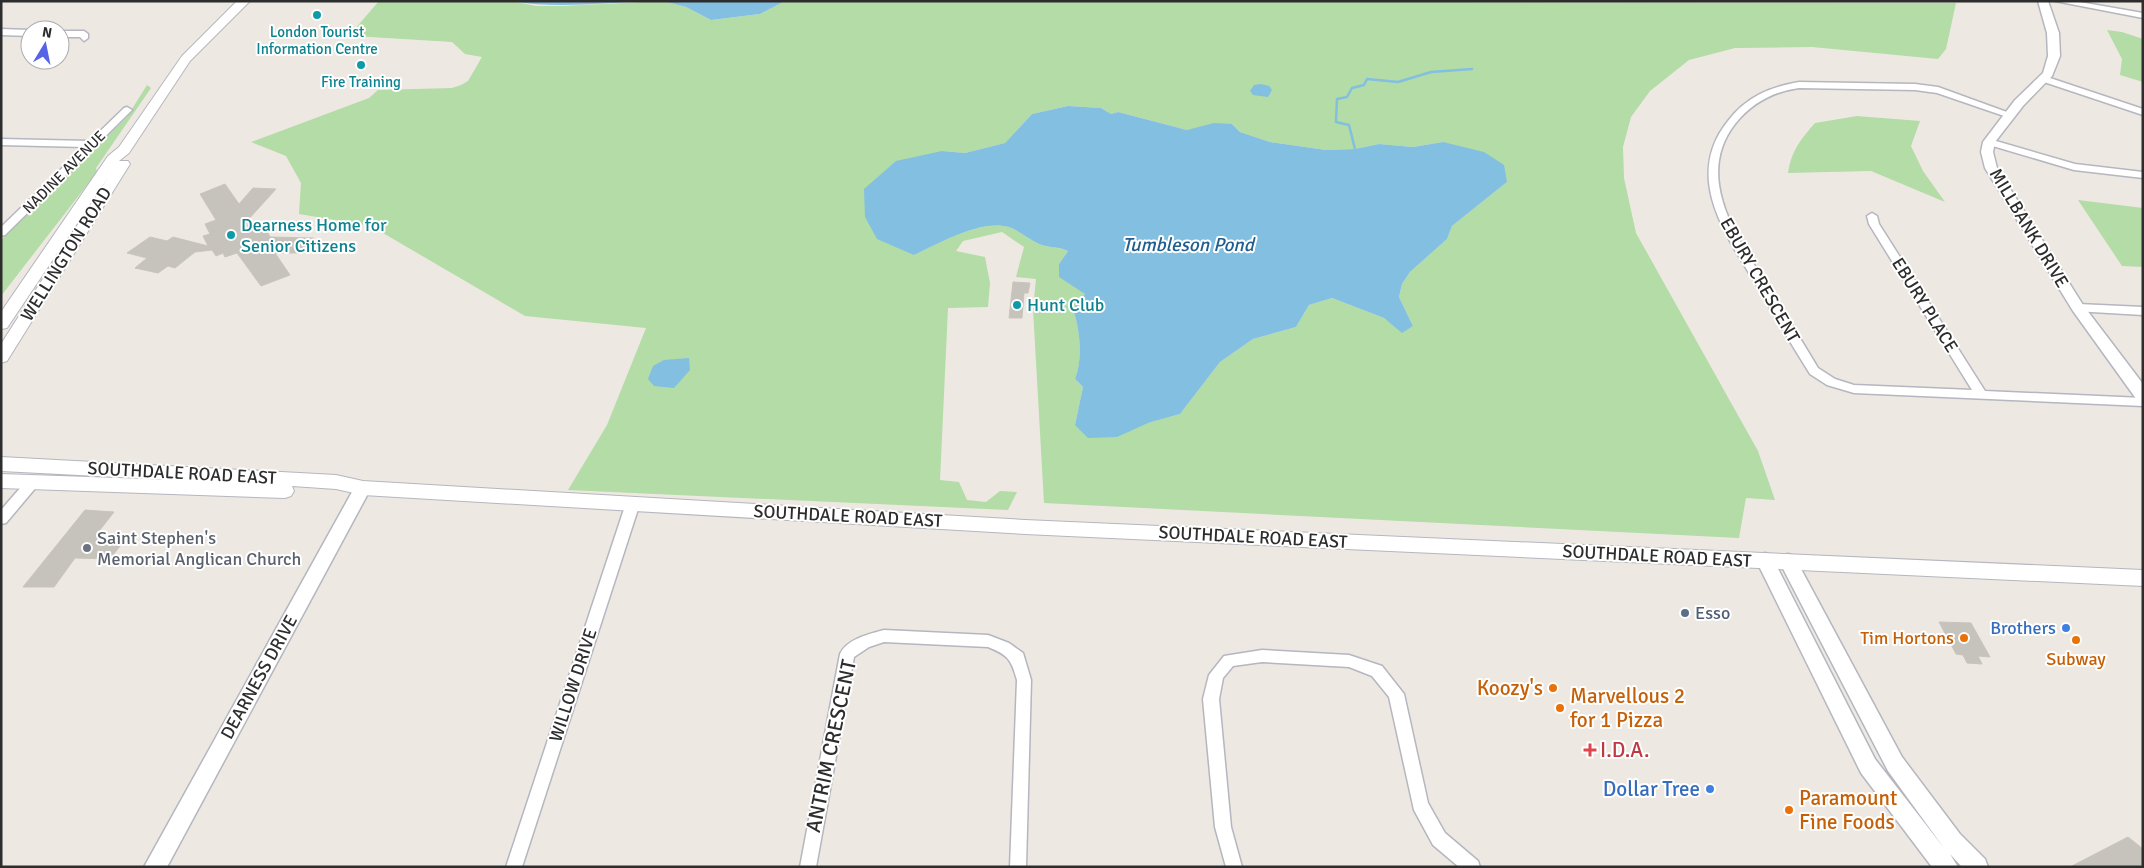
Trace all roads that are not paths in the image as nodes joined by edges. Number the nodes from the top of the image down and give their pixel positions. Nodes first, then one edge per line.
1 (244, 1) edge
2 (2043, 1) edge
3 (2060, 1) edge
4 (2143, 16) edge
5 (1, 32) edge
6 (20, 33) edge
7 (70, 34) edge
8 (84, 38) dead end
9 (2044, 79) junction
10 (128, 110) dead end
11 (2143, 112) edge
12 (2010, 115) junction
13 (1, 142) edge
14 (1989, 142) junction
15 (91, 144) junction
16 (124, 150) junction
17 (2143, 175) edge
18 (1872, 216) dead end
19 (1, 234) edge
20 (2078, 308) junction
21 (2143, 311) edge
22 (1, 324) edge
23 (1, 357) edge
24 (1980, 394) junction
25 (2143, 396) edge
26 (2143, 402) edge
27 (4, 463) edge
28 (1, 481) edge
29 (32, 482) junction
30 (363, 488) junction
31 (633, 504) junction
32 (1, 519) edge
33 (1765, 560) junction
34 (1788, 561) junction
35 (2143, 578) edge
36 (155, 867) edge
37 (514, 867) edge
38 (808, 867) edge
39 (1018, 867) edge
40 (1234, 867) edge
41 (1472, 867) edge
42 (1947, 867) edge
43 (1977, 867) edge

1 - 16 main road, WELLINGTON ROAD
2 - 9 street
3 - 4 street
5 - 6 street
7 - 8 street
9 - 11 street
9 - 12 street
10 - 15 street, NADINE AVENUE
12 - 14 street
12 - 24 street, EBURY CRESCENT
13 - 15 street
14 - 17 street
14 - 20 street, MILLBANK DRIVE
15 - 19 street, NADINE AVENUE
16 - 22 main road, WELLINGTON ROAD
16 - 23 main road, WELLINGTON ROAD
18 - 24 street, EBURY PLACE
20 - 21 street
20 - 25 street, MILLBANK DRIVE
24 - 26 street, EBURY CRESCENT
27 - 30 main road, SOUTHDALE ROAD EAST
28 - 29 main road, SOUTHDALE ROAD EAST
29 - 30 main road, SOUTHDALE ROAD EAST
29 - 32 street
30 - 31 main road, SOUTHDALE ROAD EAST
30 - 36 street, DEARNESS DRIVE
31 - 33 main road, SOUTHDALE ROAD EAST
31 - 37 street, WILLOW DRIVE
33 - 34 main road, SOUTHDALE ROAD EAST
33 - 42 street
34 - 35 main road, SOUTHDALE ROAD EAST
34 - 43 street
38 - 39 street, ANTRIM CRESCENT
40 - 41 street

